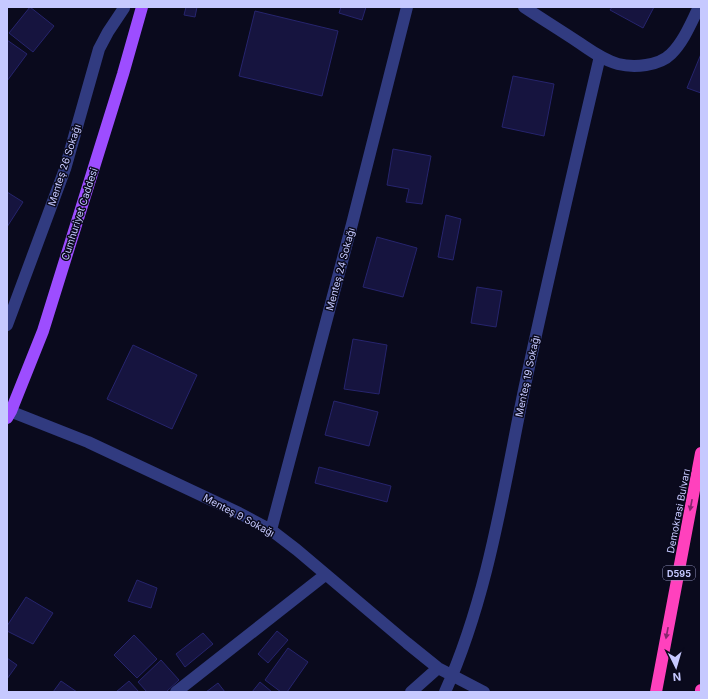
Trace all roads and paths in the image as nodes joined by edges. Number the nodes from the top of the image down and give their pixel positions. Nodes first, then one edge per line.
1 (142, 7) edge
2 (407, 7) edge
3 (524, 7) edge
4 (699, 7) edge
5 (123, 8) edge
6 (139, 20) junction
7 (600, 56) junction
8 (7, 325) edge
9 (8, 412) edge
10 (701, 453) edge
11 (271, 530) junction
12 (325, 575) junction
13 (438, 668) junction
14 (453, 675) junction
15 (176, 692) edge
16 (411, 692) edge
17 (445, 692) edge
18 (484, 692) edge
19 (656, 692) edge

1 - 6 main road, Cumhuriyet Caddesi
2 - 11 street, Menteş 24 Sokağı
3 - 7 street
4 - 7 street
5 - 6 street
5 - 8 street, Menteş 26 Sokağı
6 - 9 main road, Cumhuriyet Caddesi
7 - 14 street, Menteş 19 Sokağı
9 - 11 street, Menteş 9 Sokağı
10 -> 19 highway, Demokrasi Bulvarı / D595
11 - 12 street, Menteş 9 Sokağı
12 - 13 street, Menteş 9 Sokağı
12 - 15 street
13 - 14 street, Menteş 9 Sokağı
13 - 16 street
14 - 17 street, Menteş 19 Sokağı
14 - 18 street, Menteş 9 Sokağı

